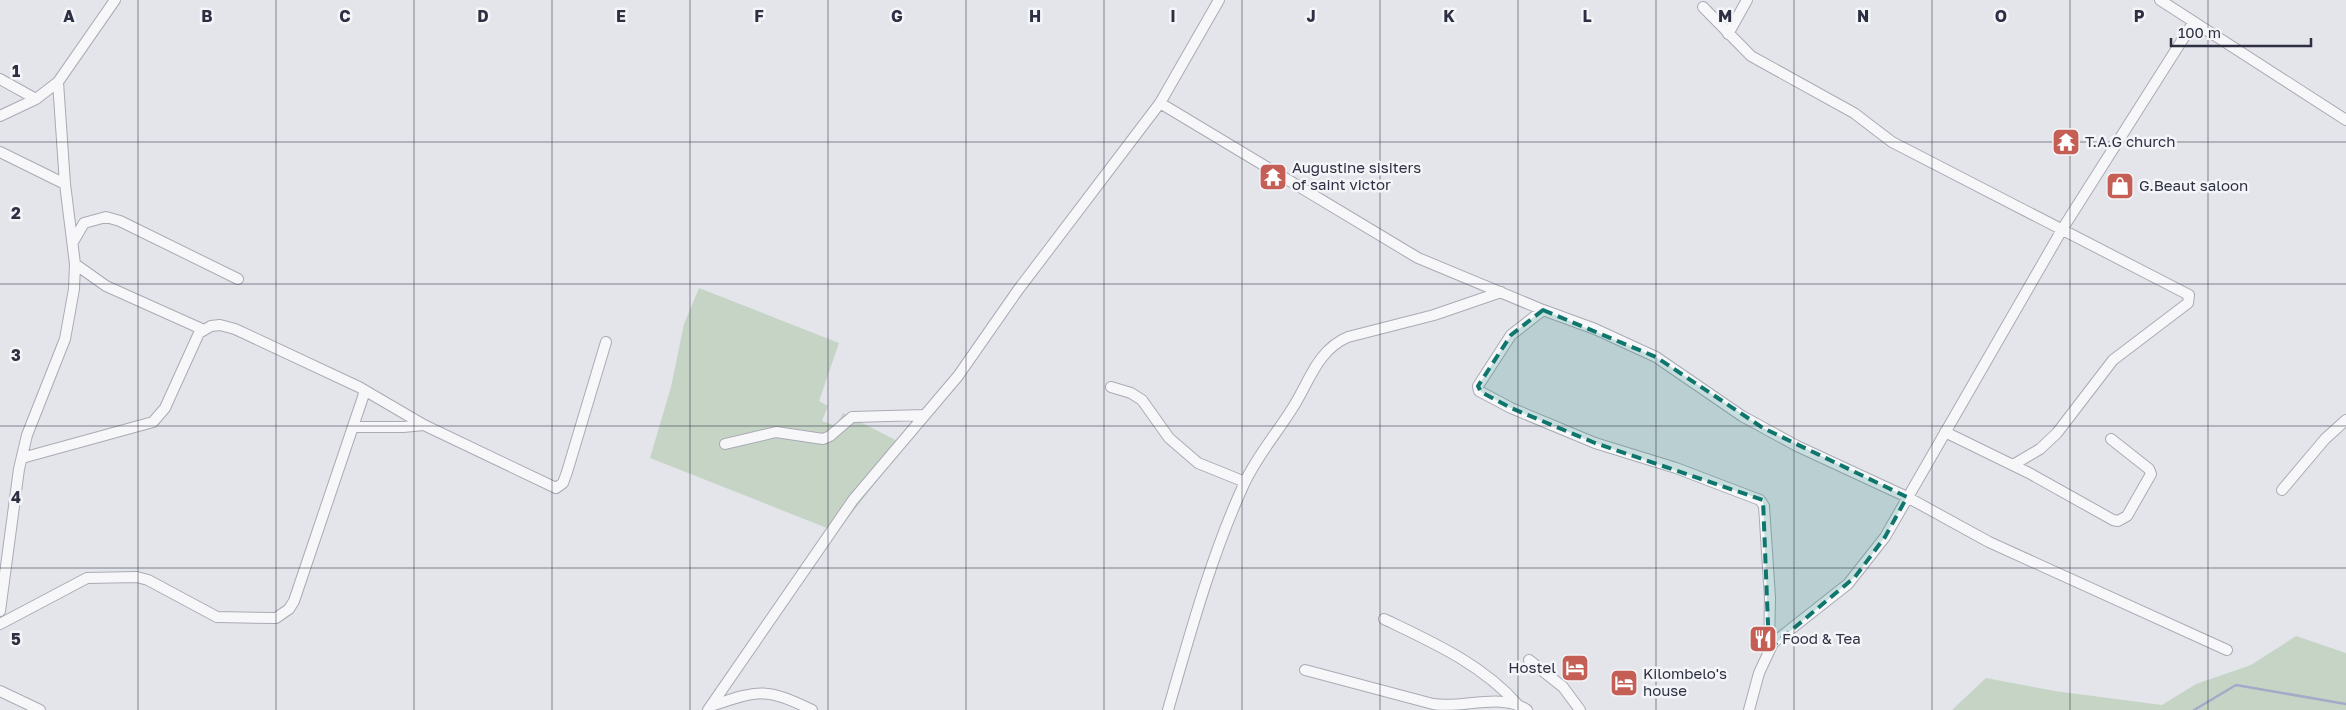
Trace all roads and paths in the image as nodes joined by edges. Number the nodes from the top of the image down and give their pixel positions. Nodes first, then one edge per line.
1 (115, 0) edge
2 (1219, 0) edge
3 (1748, 0) edge
4 (2160, 0) edge
5 (1703, 7) dead end
6 (2193, 23) junction
7 (1728, 34) junction
8 (0, 79) edge
9 (58, 82) junction
10 (36, 99) junction
11 (1160, 103) junction
12 (0, 116) edge
13 (2346, 120) edge
14 (0, 152) edge
15 (65, 184) junction
16 (2063, 228) junction
17 (73, 242) junction
18 (75, 264) junction
19 (238, 279) dead end
20 (1501, 292) junction
21 (1543, 310) junction
22 (204, 330) junction
23 (606, 342) dead end
24 (1111, 387) dead end
25 (365, 391) junction
26 (925, 415) junction
27 (2346, 420) edge
28 (424, 425) junction
29 (353, 426) junction
30 (1945, 432) junction
31 (2111, 439) dead end
32 (725, 444) dead end
33 (22, 458) junction
34 (2013, 465) junction
35 (1245, 482) junction
36 (2282, 490) dead end
37 (1907, 497) junction
38 (0, 611) edge
39 (1384, 619) dead end
40 (0, 624) edge
41 (1769, 649) junction
42 (2227, 650) dead end
43 (1529, 660) dead end
44 (1304, 670) dead end
45 (0, 691) edge
46 (709, 708) edge
47 (1522, 708) edge
48 (40, 710) edge
49 (812, 710) edge
50 (1168, 710) edge
51 (1580, 710) edge
52 (1749, 710) edge

1 - 9 street
2 - 11 street
3 - 7 street
4 - 6 street
5 - 7 street
6 - 13 street
6 - 16 street
7 - 16 street
8 - 10 street
9 - 10 street
9 - 15 street
10 - 12 street
11 - 20 street
11 - 26 street
14 - 15 street
15 - 17 street
16 - 30 street
16 - 34 street
17 - 18 street
17 - 19 street
18 - 22 street
18 - 33 street
20 - 21 street
20 - 35 street
21 - 37 street
21 - 41 street
22 - 25 street
22 - 33 street
23 - 28 street
24 - 35 street
25 - 28 street
25 - 29 street
26 - 32 street
26 - 46 street
27 - 36 street
28 - 29 street
29 - 40 street
30 - 34 street
30 - 37 street
31 - 34 street
33 - 38 street
35 - 50 street
37 - 41 street
37 - 42 street
39 - 47 street
41 - 52 street
43 - 51 street
44 - 47 street
45 - 48 street
46 - 49 street

